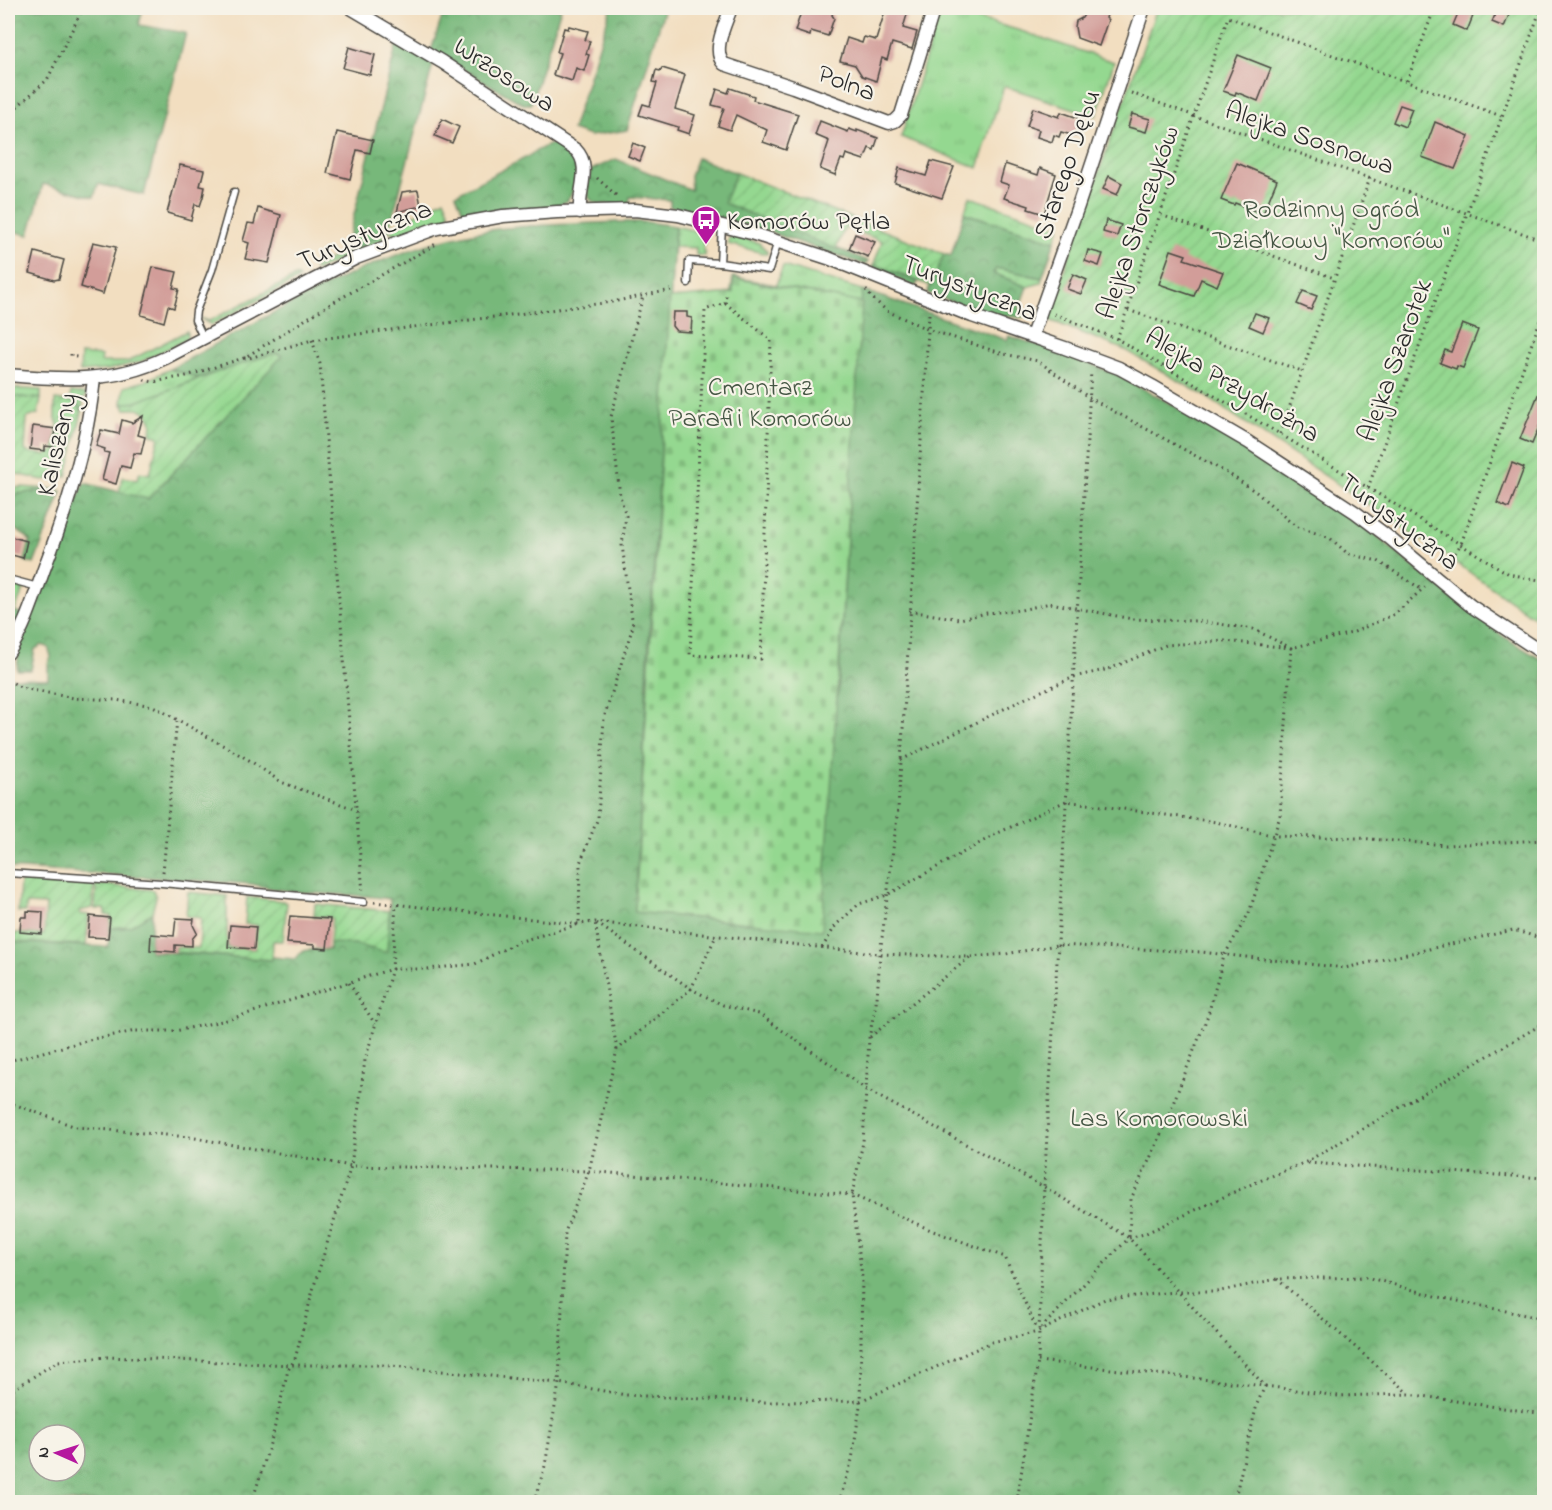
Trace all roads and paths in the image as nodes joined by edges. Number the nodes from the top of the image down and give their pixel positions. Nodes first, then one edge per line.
1 (83, 8) edge
2 (351, 8) edge
3 (731, 8) edge
4 (934, 8) edge
5 (1144, 8) edge
6 (1541, 8) edge
7 (1432, 15) dead end
8 (1407, 81) junction
9 (1131, 93) dead end
10 (8, 115) edge
11 (1501, 116) junction
12 (1194, 117) junction
13 (584, 170) junction
14 (1370, 178) junction
15 (234, 192) dead end
16 (622, 198) dead end
17 (580, 212) junction
18 (1468, 214) junction
19 (1161, 215) junction
20 (722, 225) junction
21 (439, 238) dead end
22 (778, 241) junction
23 (1545, 242) edge
24 (720, 263) junction
25 (1335, 278) junction
26 (688, 283) dead end
27 (671, 290) dead end
28 (866, 290) dead end
29 (726, 294) dead end
30 (643, 296) junction
31 (725, 303) junction
32 (1545, 309) edge
33 (1128, 310) junction
34 (929, 314) dead end
35 (1054, 314) dead end
36 (927, 329) junction
37 (1032, 336) junction
38 (203, 337) junction
39 (1118, 339) junction
40 (312, 340) junction
41 (71, 354) dead end
42 (77, 357) dead end
43 (1092, 357) junction
44 (244, 358) junction
45 (1303, 371) junction
46 (8, 375) edge
47 (94, 378) junction
48 (143, 379) dead end
49 (1088, 397) junction
50 (1280, 434) junction
51 (1368, 488) junction
52 (1461, 544) junction
53 (1452, 560) dead end
54 (1437, 577) junction
55 (8, 579) edge
56 (1545, 581) edge
57 (38, 587) junction
58 (1421, 589) junction
59 (1077, 609) junction
60 (909, 611) junction
61 (1291, 648) junction
62 (8, 653) edge
63 (1545, 654) edge
64 (1074, 676) junction
65 (8, 680) edge
66 (177, 719) junction
67 (901, 760) junction
68 (1066, 801) junction
69 (358, 810) junction
70 (1275, 836) junction
71 (1545, 840) edge
72 (8, 873) edge
73 (162, 884) junction
74 (887, 896) junction
75 (364, 902) junction
76 (396, 904) junction
77 (595, 922) junction
78 (579, 924) junction
79 (716, 936) junction
80 (1545, 939) edge
81 (1057, 945) junction
82 (822, 948) junction
83 (880, 954) junction
84 (1224, 956) junction
85 (970, 957) junction
86 (392, 969) junction
87 (349, 983) junction
88 (691, 989) junction
89 (1545, 1023) edge
90 (375, 1024) junction
91 (869, 1038) junction
92 (617, 1050) junction
93 (8, 1061) edge
94 (867, 1090) junction
95 (8, 1102) edge
96 (1306, 1162) junction
97 (351, 1166) junction
98 (589, 1171) junction
99 (1545, 1178) edge
100 (1044, 1187) junction
101 (852, 1195) junction
102 (1129, 1238) junction
103 (1277, 1279) junction
104 (1176, 1292) junction
105 (1545, 1319) edge
106 (1038, 1332) junction
107 (1038, 1361) junction
108 (292, 1365) junction
109 (559, 1383) junction
110 (1265, 1386) junction
111 (8, 1393) edge
112 (1409, 1394) junction
113 (860, 1401) junction
114 (1545, 1414) edge
115 (86, 1503) edge
116 (93, 1503) edge
117 (252, 1503) edge
118 (534, 1503) edge
119 (839, 1503) edge
120 (1017, 1503) edge
121 (1234, 1503) edge

1 - 10 path
2 - 13 street, Wrzosowa
3 - 4 street, Polna
5 - 37 street, Starego Dębu
6 - 11 path, Alejka Szarotek
7 - 8 path
8 - 11 path
8 - 12 path, Alejka Storczyków
9 - 12 path, Alejka Sosnowa
11 - 18 path, Alejka Szarotek
12 - 14 path, Alejka Sosnowa
12 - 19 path, Alejka Storczyków
13 - 16 path
13 - 17 street, Wrzosowa
14 - 18 path, Alejka Sosnowa
14 - 25 path
15 - 38 lane
17 - 20 street, Turystyczna
17 - 38 street, Turystyczna
18 - 23 path, Alejka Sosnowa
18 - 51 path, Alejka Szarotek
19 - 25 path
19 - 33 path, Alejka Storczyków
20 - 22 street, Turystyczna
20 - 24 lane
21 - 44 path
22 - 24 lane
22 - 37 street, Turystyczna
24 - 26 lane
25 - 45 path
27 - 30 path
28 - 36 path
29 - 31 path
30 - 40 path
30 - 78 path
31 - 31 path
32 - 52 path
33 - 39 path, Alejka Storczyków
33 - 45 path
34 - 36 path
35 - 39 path, Alejka Przydrożna
36 - 49 path
36 - 60 path
37 - 43 street, Turystyczna
38 - 47 street, Turystyczna
39 - 50 path, Alejka Przydrożna
40 - 44 path
40 - 69 path
41 - 42 path
43 - 49 path
43 - 54 street, Turystyczna
44 - 48 path
45 - 50 path
46 - 47 street, Turystyczna
47 - 57 street, Kaliszany
49 - 58 path
49 - 59 path
50 - 51 path, Alejka Przydrożna
51 - 52 path, Alejka Przydrożna
52 - 53 path
52 - 56 path, Alejka Przydrożna
54 - 58 path
54 - 63 street, Turystyczna
55 - 57 lane
57 - 62 street, Kaliszany
58 - 61 path
59 - 60 path
59 - 61 path
59 - 64 path
60 - 67 path
61 - 64 path
61 - 70 path
64 - 67 path
64 - 68 path
65 - 66 path
66 - 69 path
66 - 73 path
67 - 74 path
68 - 70 path
68 - 74 path
68 - 81 path
69 - 75 path
70 - 71 path
70 - 84 path
72 - 73 lane
73 - 75 lane
74 - 82 path
74 - 83 path
75 - 76 path
76 - 78 path
76 - 86 path
77 - 78 path
77 - 79 path
77 - 88 path
77 - 92 path
78 - 86 path
79 - 82 path
79 - 88 path
80 - 84 path
81 - 84 path
81 - 85 path
81 - 100 path
82 - 83 path
83 - 85 path
83 - 91 path
84 - 102 path
85 - 91 path
86 - 87 path
86 - 90 path
87 - 90 path
87 - 93 path
88 - 92 path
88 - 94 path
89 - 96 path
90 - 97 path
91 - 94 path
92 - 98 path
94 - 100 path
94 - 101 path
95 - 97 path
96 - 99 path
96 - 102 path
97 - 98 path
97 - 108 path
98 - 101 path
98 - 109 path
100 - 102 path
100 - 106 path
101 - 106 path
101 - 113 path
102 - 104 path
102 - 106 path
103 - 104 path
103 - 105 path
103 - 112 path
104 - 106 path
104 - 110 path
106 - 107 path
106 - 113 path
107 - 110 path
107 - 120 path
108 - 109 path
108 - 111 path
108 - 117 path
109 - 113 path
109 - 118 path
110 - 112 path
110 - 121 path
112 - 114 path
113 - 119 path
115 - 116 path

